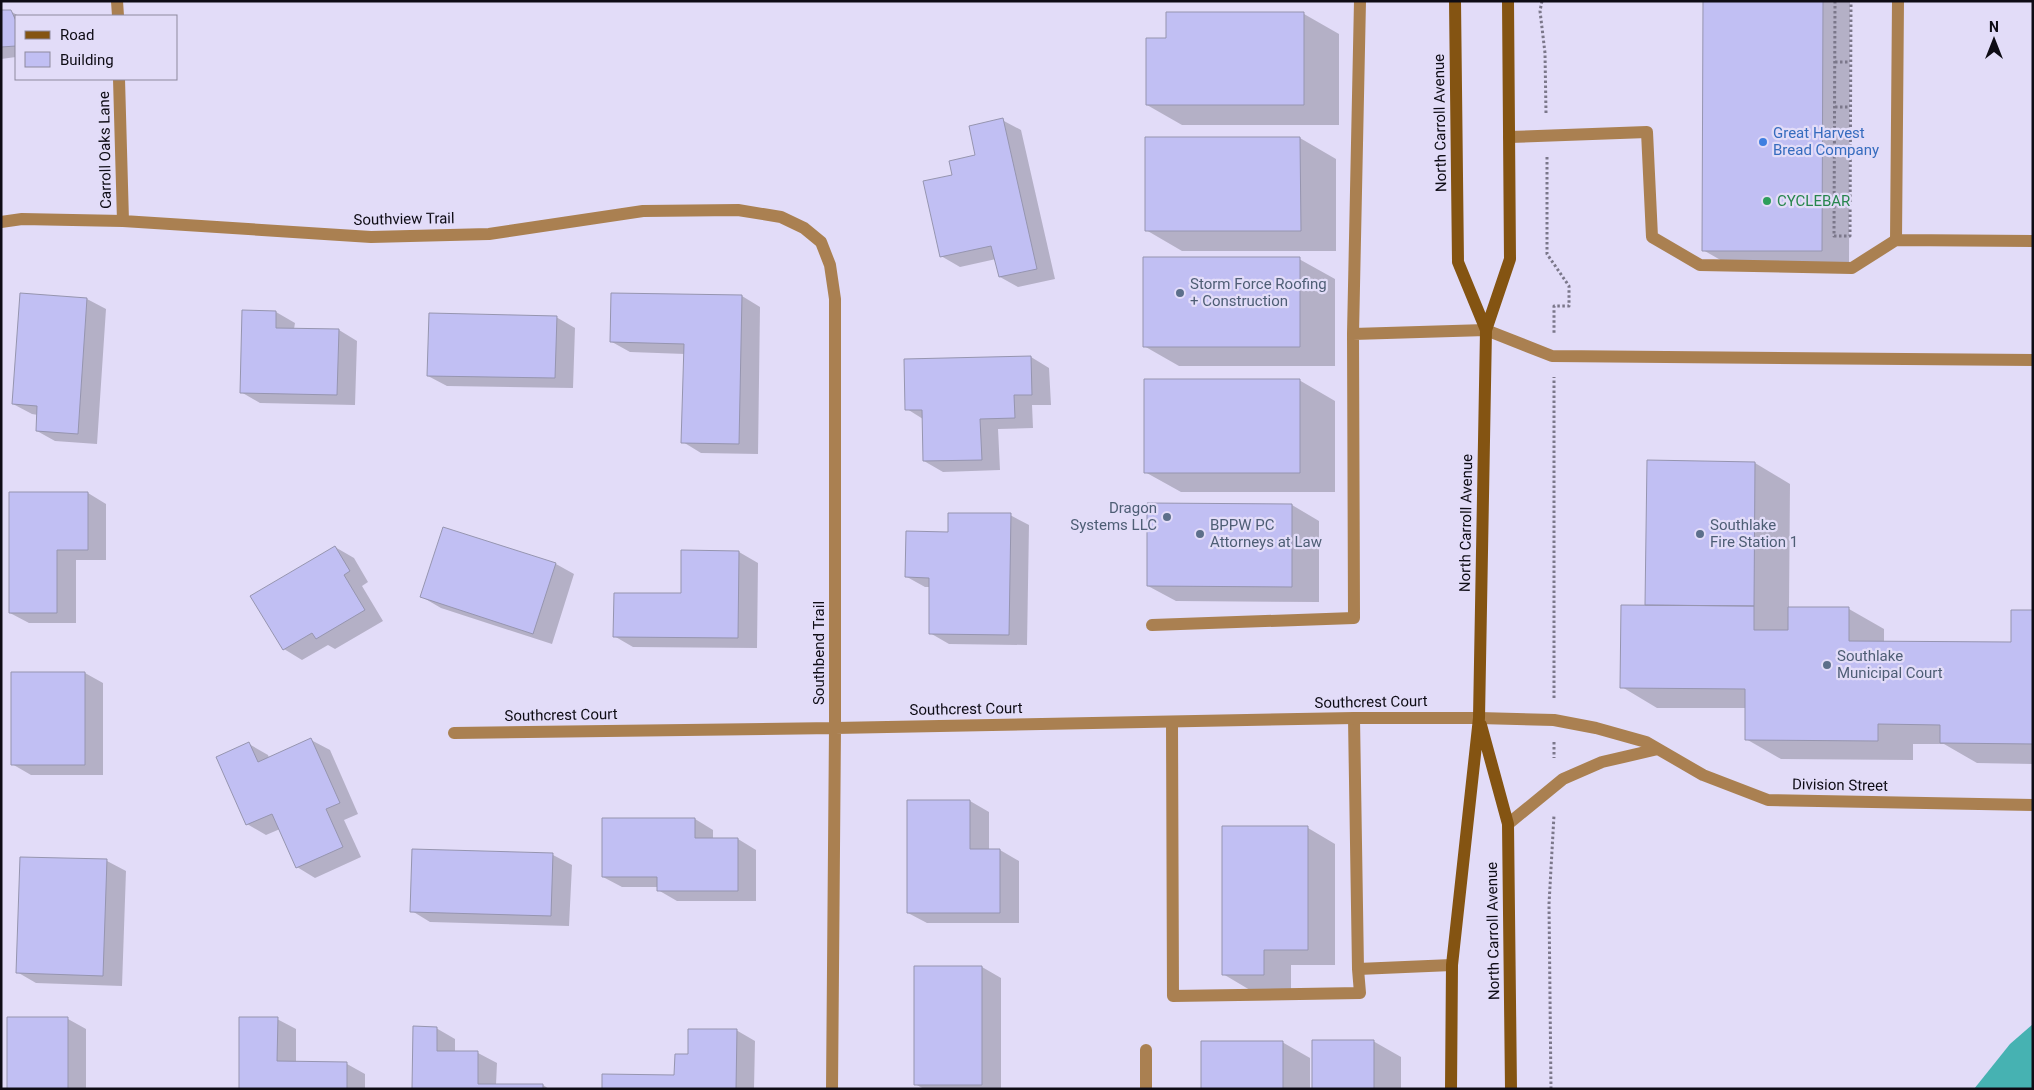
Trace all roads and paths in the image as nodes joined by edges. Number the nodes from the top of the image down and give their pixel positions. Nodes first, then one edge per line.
1 (118, 1) edge
2 (1360, 1) edge
3 (1455, 1) edge
4 (1508, 1) edge
5 (1542, 1) edge
6 (1835, 1) edge
7 (1851, 1) edge
8 (1898, 1) edge
9 (118, 15) edge
10 (1835, 62) junction
11 (1850, 62) junction
12 (119, 80) edge
13 (1835, 107) junction
14 (1850, 107) junction
15 (1547, 136) junction
16 (1509, 137) junction
17 (1834, 153) junction
18 (1850, 153) junction
19 (1834, 198) junction
20 (1850, 198) junction
21 (123, 221) junction
22 (1, 222) edge
23 (804, 228) joint
24 (1896, 240) junction
25 (2033, 241) edge
26 (1486, 330) junction
27 (1353, 334) junction
28 (1554, 356) junction
29 (2033, 360) edge
30 (1152, 625) dead end
31 (1354, 718) junction
32 (1479, 718) junction
33 (1554, 720) junction
34 (1172, 722) junction
35 (835, 728) junction
36 (454, 733) dead end
37 (1658, 749) junction
38 (1554, 787) junction
39 (2033, 805) edge
40 (1508, 824) junction
41 (1452, 965) junction
42 (1358, 969) junction
43 (1146, 1050) dead end
44 (832, 1089) edge
45 (1146, 1089) edge
46 (1451, 1089) edge
47 (1511, 1089) edge
48 (1551, 1089) edge

1 - 9 street
2 - 27 street
3 - 26 main road, North Carroll Avenue
4 - 16 main road, North Carroll Avenue
5 - 15 path
6 - 10 path
7 - 11 path
8 - 24 street
10 - 11 path
10 - 13 path
11 - 14 path
12 - 21 street, Carroll Oaks Lane
13 - 14 path
13 - 17 path
14 - 18 path
15 - 16 street
15 - 24 street
15 - 28 path
16 - 26 main road, North Carroll Avenue
17 - 18 path
17 - 19 path
18 - 20 path
19 - 20 path
19 - 20 path
21 - 22 street, Southview Trail
21 - 23 street, Southview Trail
23 - 35 street, Southbend Trail
24 - 25 street
26 - 27 street
26 - 28 street
26 - 32 main road, North Carroll Avenue
27 - 30 street
28 - 29 street
28 - 33 path
31 - 32 street, Southcrest Court
31 - 34 street, Southcrest Court
31 - 42 street
32 - 33 street, Division Street
32 - 40 main road, North Carroll Avenue
32 - 41 main road, North Carroll Avenue
33 - 37 street, Division Street
33 - 38 path
34 - 35 street, Southcrest Court
34 - 42 street
35 - 36 street, Southcrest Court
35 - 44 street, Southbend Trail
37 - 38 street
37 - 39 street, Division Street
38 - 40 street
38 - 48 path
40 - 47 main road, North Carroll Avenue
41 - 42 street
41 - 46 main road, North Carroll Avenue
43 - 45 street

